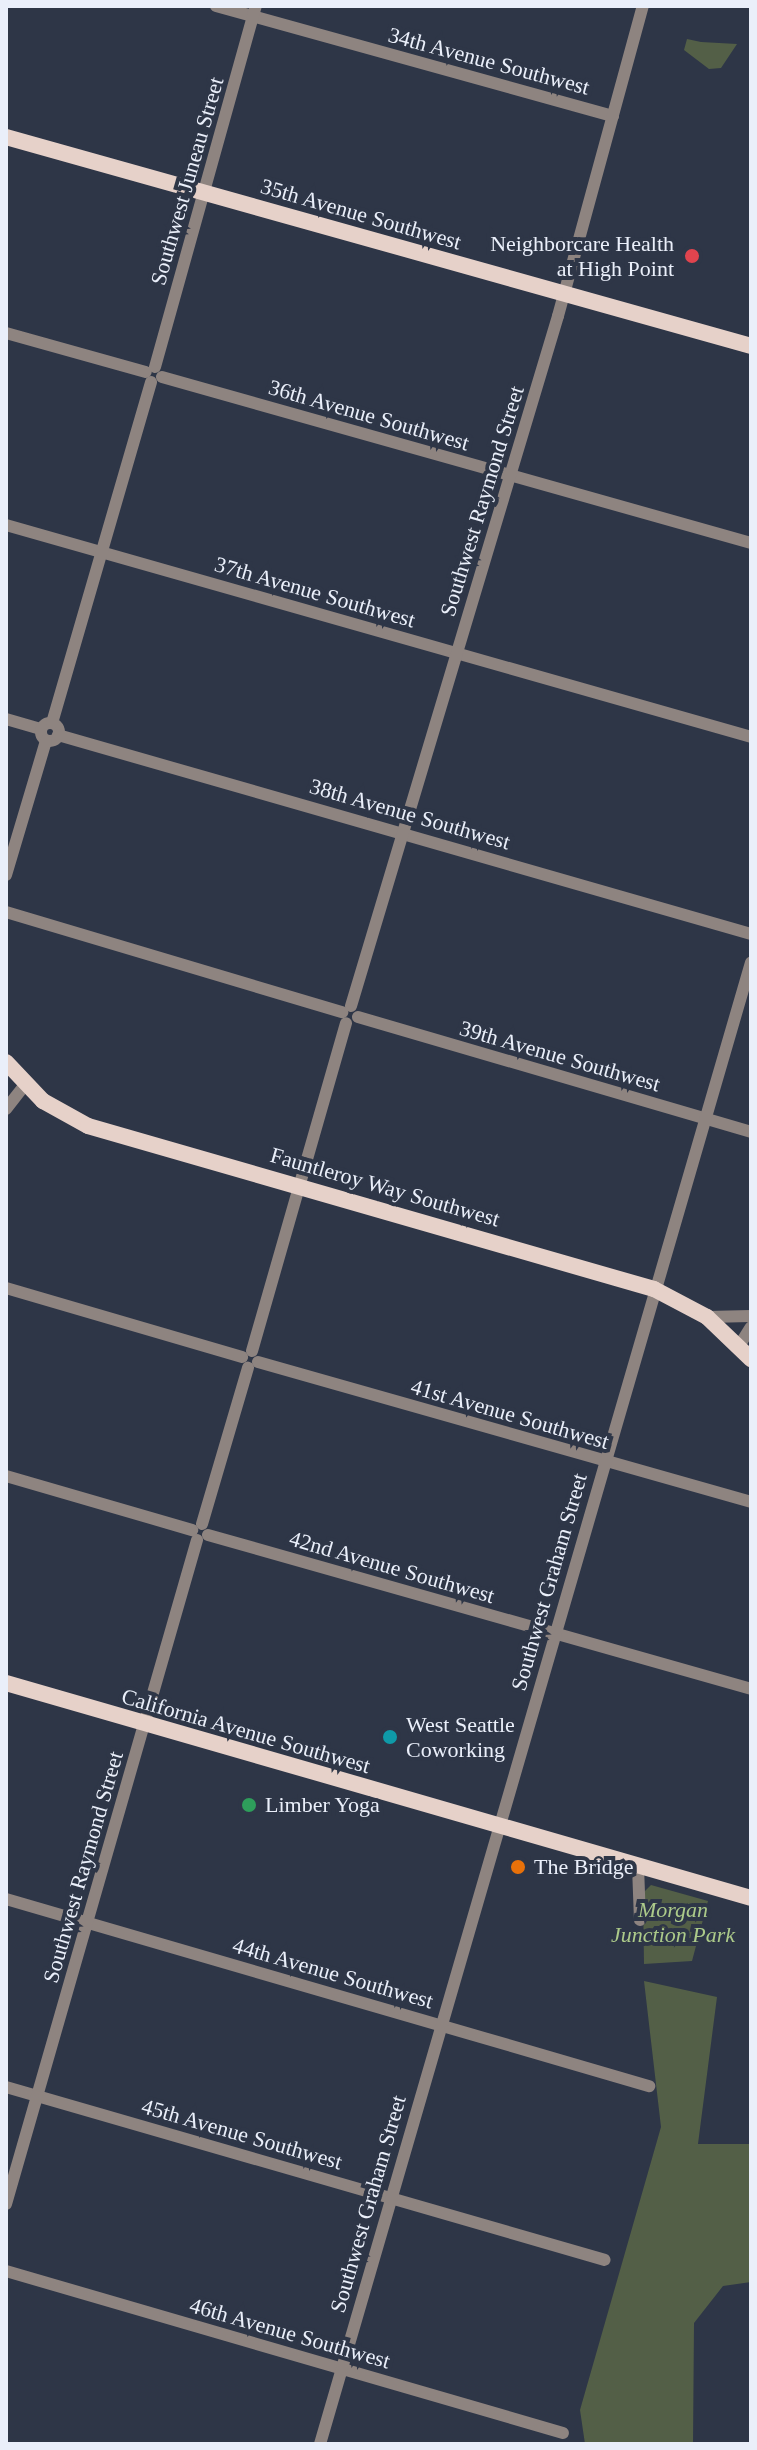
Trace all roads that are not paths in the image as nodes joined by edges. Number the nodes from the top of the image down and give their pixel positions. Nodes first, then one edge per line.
1 (216, 6) edge
2 (643, 6) edge
3 (255, 11) edge
4 (613, 116) junction
5 (6, 137) edge
6 (205, 193) junction
7 (564, 295) junction
8 (6, 333) edge
9 (751, 346) edge
10 (153, 375) junction
11 (510, 475) junction
12 (6, 525) edge
13 (751, 543) edge
14 (100, 552) junction
15 (458, 653) junction
16 (6, 719) edge
17 (49, 732) junction
18 (751, 737) edge
19 (403, 833) junction
20 (6, 875) edge
21 (6, 912) edge
22 (751, 935) edge
23 (751, 962) edge
24 (349, 1014) junction
25 (6, 1062) edge
26 (25, 1085) junction
27 (6, 1109) edge
28 (703, 1119) junction
29 (751, 1132) edge
30 (299, 1186) junction
31 (6, 1288) edge
32 (654, 1289) junction
33 (751, 1316) edge
34 (707, 1317) junction
35 (751, 1327) edge
36 (739, 1346) junction
37 (250, 1359) junction
38 (751, 1359) edge
39 (604, 1462) junction
40 (6, 1476) edge
41 (751, 1502) edge
42 (200, 1532) junction
43 (554, 1635) junction
44 (6, 1683) edge
45 (751, 1689) edge
46 (145, 1723) junction
47 (500, 1828) junction
48 (638, 1866) junction
49 (751, 1898) edge
50 (6, 1899) edge
51 (640, 1920) dead end
52 (87, 1922) junction
53 (441, 2025) junction
54 (649, 2086) dead end
55 (6, 2087) edge
56 (37, 2096) junction
57 (391, 2198) junction
58 (6, 2204) edge
59 (605, 2260) dead end
60 (6, 2271) edge
61 (342, 2369) junction
62 (563, 2433) dead end
63 (320, 2444) edge

1 - 3 street, 34th Avenue Southwest
2 - 4 street, Southwest Raymond Street
3 - 4 street, 34th Avenue Southwest
3 - 6 street, Southwest Juneau Street
4 - 7 street, Southwest Raymond Street
5 - 6 main road, 35th Avenue Southwest
6 - 7 main road, 35th Avenue Southwest
6 - 10 street, Southwest Juneau Street
7 - 9 main road, 35th Avenue Southwest
7 - 11 street, Southwest Raymond Street
8 - 10 street, 36th Avenue Southwest
10 - 11 street, 36th Avenue Southwest
10 - 14 street, Southwest Juneau Street
11 - 13 street, 36th Avenue Southwest
11 - 15 street, Southwest Raymond Street
12 - 14 street, 37th Avenue Southwest
14 - 15 street, 37th Avenue Southwest
14 - 17 street, Southwest Juneau Street
15 - 18 street, 37th Avenue Southwest
15 - 19 street, Southwest Raymond Street
16 - 17 street, 38th Avenue Southwest
17 - 19 street, 38th Avenue Southwest
17 - 20 street, Southwest Juneau Street
19 - 22 street, 38th Avenue Southwest
19 - 24 street, Southwest Raymond Street
21 - 24 street, 39th Avenue Southwest
23 - 28 street, Southwest Graham Street
24 - 28 street, 39th Avenue Southwest
24 - 30 street, Southwest Raymond Street
25 - 26 main road, Fauntleroy Way Southwest
26 - 27 street
26 - 30 main road, Fauntleroy Way Southwest
28 - 29 street, 39th Avenue Southwest
28 - 32 street, Southwest Graham Street
30 - 32 main road, Fauntleroy Way Southwest
30 - 37 street, Southwest Raymond Street
31 - 37 street, 41st Avenue Southwest
32 - 34 main road, Fauntleroy Way Southwest
32 - 39 street, Southwest Graham Street
33 - 34 street
34 - 36 main road, Fauntleroy Way Southwest
35 - 36 street
36 - 38 main road, Fauntleroy Way Southwest
37 - 39 street, 41st Avenue Southwest
37 - 42 street, Southwest Raymond Street
39 - 41 street, 41st Avenue Southwest
39 - 43 street, Southwest Graham Street
40 - 42 street, 42nd Avenue Southwest
42 - 43 street, 42nd Avenue Southwest
42 - 46 street, Southwest Raymond Street
43 - 45 street, 42nd Avenue Southwest
43 - 47 street, Southwest Graham Street
44 - 46 main road, California Avenue Southwest
46 - 47 main road, California Avenue Southwest
46 - 52 street, Southwest Raymond Street
47 - 48 main road, California Avenue Southwest
47 - 53 street, Southwest Graham Street
48 - 49 main road, California Avenue Southwest
48 - 51 street
50 - 52 street, 44th Avenue Southwest
52 - 53 street, 44th Avenue Southwest
52 - 56 street, Southwest Raymond Street
53 - 54 street, 44th Avenue Southwest
53 - 57 street, Southwest Graham Street
55 - 56 street, 45th Avenue Southwest
56 - 57 street, 45th Avenue Southwest
56 - 58 street, Southwest Raymond Street
57 - 59 street, 45th Avenue Southwest
57 - 61 street, Southwest Graham Street
60 - 61 street, 46th Avenue Southwest
61 - 62 street, 46th Avenue Southwest
61 - 63 street, Southwest Graham Street

